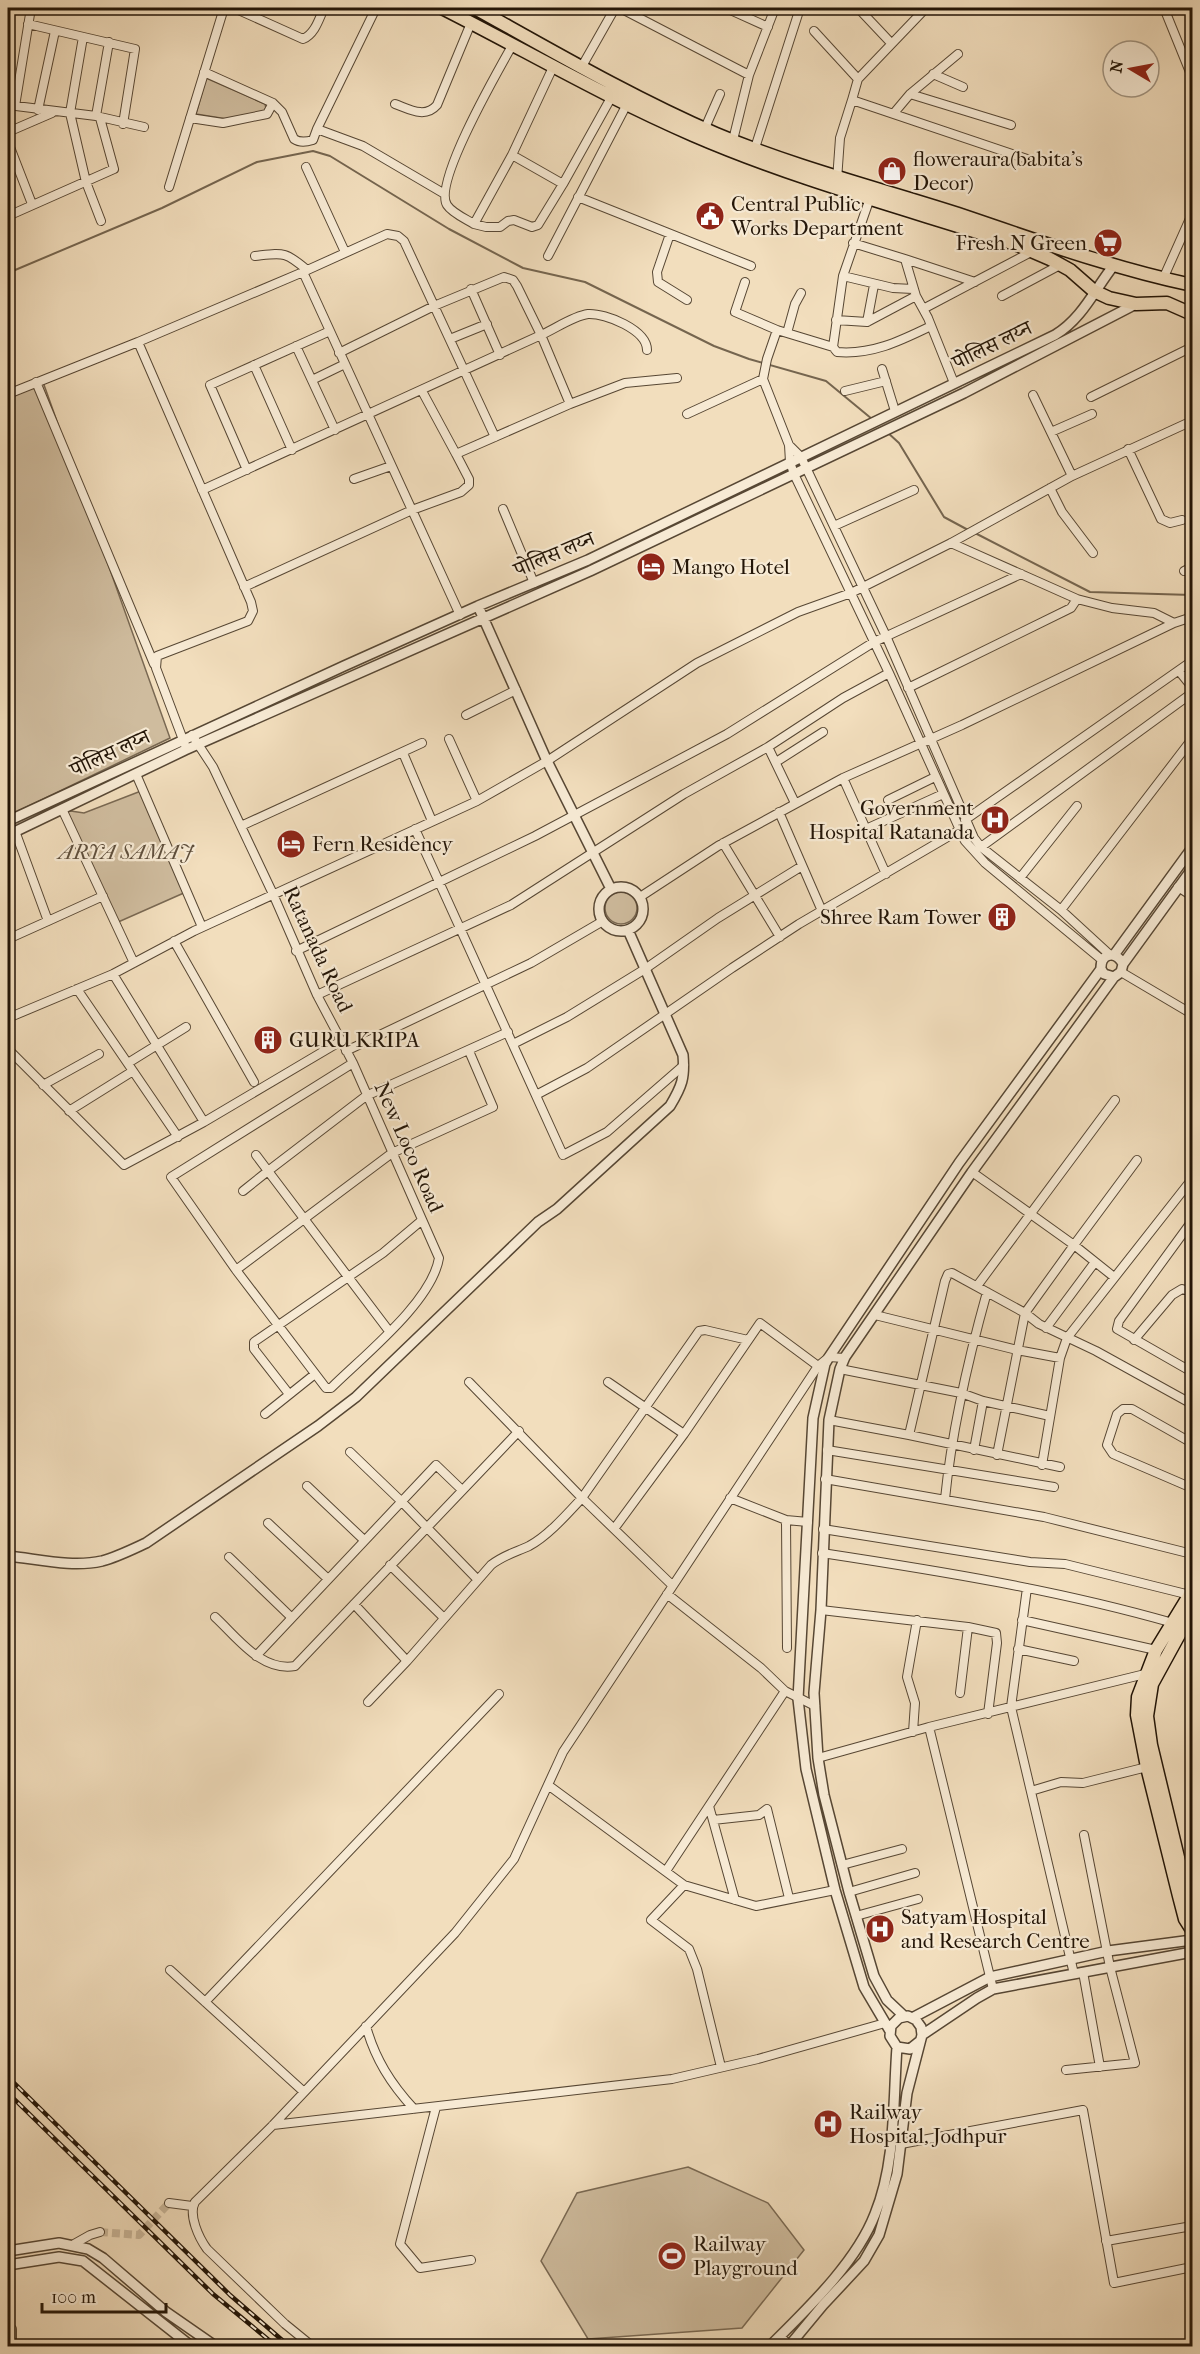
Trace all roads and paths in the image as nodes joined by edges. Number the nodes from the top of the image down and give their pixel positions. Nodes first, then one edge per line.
1 (31, 8) edge
2 (224, 8) edge
3 (234, 8) edge
4 (324, 8) edge
5 (376, 8) edge
6 (442, 8) edge
7 (475, 8) edge
8 (615, 8) edge
9 (620, 8) edge
10 (726, 8) edge
11 (775, 8) edge
12 (800, 8) edge
13 (858, 8) edge
14 (926, 8) edge
15 (1164, 8) edge
16 (917, 11) edge
17 (471, 23) junction
18 (28, 24) junction
19 (768, 27) junction
20 (55, 31) junction
21 (814, 31) dead end
22 (83, 37) junction
23 (109, 42) junction
24 (891, 43) junction
25 (513, 44) junction
26 (958, 54) dead end
27 (554, 65) junction
28 (581, 68) junction
29 (204, 72) junction
30 (933, 74) junction
31 (749, 75) junction
32 (1192, 77) edge
33 (858, 79) junction
34 (963, 87) dead end
35 (720, 94) dead end
36 (910, 94) junction
37 (612, 96) junction
38 (852, 100) junction
39 (273, 103) junction
40 (395, 104) dead end
41 (627, 104) junction
42 (11, 106) edge
43 (38, 111) junction
44 (53, 113) junction
45 (70, 113) junction
46 (894, 113) junction
47 (98, 117) junction
48 (190, 118) junction
49 (123, 124) junction
50 (1011, 125) dead end
51 (144, 127) dead end
52 (705, 128) junction
53 (318, 129) junction
54 (8, 132) edge
55 (733, 140) junction
56 (8, 142) edge
57 (755, 148) junction
58 (512, 155) junction
59 (1030, 160) dead end
60 (306, 167) dead end
61 (836, 181) junction
62 (86, 182) junction
63 (563, 184) junction
64 (169, 187) dead end
65 (443, 193) junction
66 (578, 197) junction
67 (870, 198) junction
68 (32, 204) junction
69 (1192, 214) edge
70 (8, 216) edge
71 (101, 221) dead end
72 (474, 224) junction
73 (670, 234) junction
74 (853, 243) junction
75 (1033, 251) junction
76 (345, 252) junction
77 (255, 256) dead end
78 (548, 256) dead end
79 (905, 259) junction
80 (1060, 265) junction
81 (1114, 265) junction
82 (751, 266) dead end
83 (305, 271) junction
84 (843, 276) junction
85 (1163, 279) junction
86 (745, 282) dead end
87 (975, 282) junction
88 (874, 285) junction
89 (1192, 285) edge
90 (471, 290) junction
91 (1094, 291) junction
92 (801, 293) dead end
93 (914, 293) junction
94 (1002, 296) dead end
95 (687, 300) dead end
96 (1136, 304) junction
97 (434, 306) junction
98 (923, 309) junction
99 (1192, 314) edge
100 (836, 320) junction
101 (867, 322) junction
102 (487, 324) junction
103 (931, 326) junction
104 (777, 330) junction
105 (330, 331) junction
106 (787, 333) junction
107 (541, 335) junction
108 (450, 339) junction
109 (138, 342) junction
110 (296, 346) junction
111 (833, 347) junction
112 (1192, 348) edge
113 (647, 350) dead end
114 (339, 353) junction
115 (500, 355) junction
116 (345, 364) junction
117 (254, 365) junction
118 (882, 369) dead end
119 (464, 371) junction
120 (763, 377) junction
121 (677, 378) dead end
122 (312, 380) junction
123 (886, 381) junction
124 (36, 382) junction
125 (954, 383) junction
126 (422, 391) junction
127 (845, 391) dead end
128 (8, 394) edge
129 (1034, 395) dead end
130 (1091, 397) dead end
131 (570, 404) junction
132 (893, 413) junction
133 (687, 414) dead end
134 (1092, 414) dead end
135 (368, 415) junction
136 (1192, 421) edge
137 (335, 430) junction
138 (1051, 432) junction
139 (495, 437) junction
140 (789, 445) junction
141 (1128, 449) junction
142 (292, 450) junction
143 (456, 454) junction
144 (801, 457) junction
145 (790, 462) junction
146 (391, 466) junction
147 (807, 468) junction
148 (247, 470) junction
149 (794, 474) junction
150 (1072, 476) junction
151 (354, 479) dead end
152 (1050, 488) junction
153 (202, 490) junction
154 (914, 490) dead end
155 (412, 510) junction
156 (502, 510) dead end
157 (1182, 519) dead end
158 (834, 526) junction
159 (954, 540) junction
160 (1093, 553) dead end
161 (1192, 567) edge
162 (1184, 571) dead end
163 (1022, 574) junction
164 (534, 583) junction
165 (244, 587) junction
166 (862, 587) junction
167 (851, 593) junction
168 (1077, 599) junction
169 (478, 606) junction
170 (460, 615) junction
171 (1192, 617) edge
172 (483, 619) junction
173 (1174, 624) junction
174 (886, 636) junction
175 (874, 642) junction
176 (1192, 662) edge
177 (156, 668) junction
178 (1180, 672) junction
179 (889, 673) junction
180 (1192, 687) edge
181 (908, 688) junction
182 (516, 690) junction
183 (1192, 693) edge
184 (466, 715) dead end
185 (823, 732) dead end
186 (192, 735) junction
187 (930, 738) junction
188 (449, 739) dead end
189 (1192, 739) edge
190 (182, 740) junction
191 (423, 742) dead end
192 (919, 743) junction
193 (198, 744) junction
194 (768, 747) junction
195 (187, 749) junction
196 (403, 753) junction
197 (547, 761) junction
198 (776, 762) junction
199 (136, 774) junction
200 (935, 777) junction
201 (843, 778) junction
202 (942, 794) junction
203 (888, 800) dead end
204 (477, 801) junction
205 (795, 803) junction
206 (1077, 806) dead end
207 (62, 809) junction
208 (779, 812) junction
209 (574, 815) junction
210 (8, 821) edge
211 (432, 821) junction
212 (966, 823) junction
213 (241, 826) junction
214 (415, 829) junction
215 (866, 829) junction
216 (959, 830) junction
217 (11, 833) edge
218 (723, 843) junction
219 (981, 847) junction
220 (1192, 848) edge
221 (592, 854) junction
222 (1183, 860) junction
223 (802, 866) junction
224 (1192, 869) edge
225 (886, 874) junction
226 (1020, 878) junction
227 (439, 883) junction
228 (1178, 887) junction
229 (611, 889) junction
230 (273, 894) junction
231 (104, 896) junction
232 (754, 896) junction
233 (1192, 896) edge
234 (640, 897) junction
235 (1061, 910) junction
236 (822, 912) junction
237 (48, 921) junction
238 (603, 921) junction
239 (202, 927) junction
240 (461, 929) junction
241 (628, 930) junction
242 (780, 937) junction
243 (8, 939) edge
244 (174, 940) junction
245 (296, 951) junction
246 (1107, 960) junction
247 (134, 963) junction
248 (645, 969) junction
249 (1119, 971) junction
250 (113, 974) junction
251 (486, 985) junction
252 (77, 989) junction
253 (317, 994) junction
254 (1192, 1014) edge
255 (666, 1015) junction
256 (8, 1018) edge
257 (186, 1027) dead end
258 (508, 1032) junction
259 (341, 1041) junction
260 (513, 1044) junction
261 (157, 1045) junction
262 (8, 1049) edge
263 (346, 1051) junction
264 (469, 1051) junction
265 (99, 1054) dead end
266 (128, 1063) junction
267 (352, 1063) junction
268 (684, 1065) junction
269 (133, 1071) junction
270 (254, 1082) dead end
271 (43, 1085) junction
272 (536, 1095) junction
273 (366, 1096) junction
274 (1115, 1100) dead end
275 (69, 1111) junction
276 (204, 1122) junction
277 (178, 1137) junction
278 (392, 1153) junction
279 (256, 1155) dead end
280 (1137, 1160) dead end
281 (268, 1171) junction
282 (972, 1172) junction
283 (1192, 1181) edge
284 (243, 1191) dead end
285 (1030, 1213) junction
286 (303, 1219) junction
287 (421, 1221) junction
288 (1192, 1221) edge
289 (1074, 1245) junction
290 (1095, 1262) junction
291 (236, 1270) junction
292 (348, 1277) junction
293 (1114, 1277) junction
294 (978, 1286) junction
295 (987, 1292) junction
296 (1192, 1292) edge
297 (1025, 1313) junction
298 (875, 1315) junction
299 (277, 1325) junction
300 (933, 1328) junction
301 (1046, 1328) junction
302 (388, 1332) junction
303 (974, 1338) junction
304 (1066, 1338) junction
305 (748, 1340) junction
306 (1134, 1340) junction
307 (1017, 1350) junction
308 (829, 1357) junction
309 (844, 1358) junction
310 (1060, 1358) junction
311 (818, 1366) junction
312 (840, 1369) junction
313 (1192, 1372) edge
314 (315, 1374) junction
315 (469, 1382) dead end
316 (608, 1382) dead end
317 (920, 1384) junction
318 (289, 1394) junction
319 (961, 1394) junction
320 (983, 1401) junction
321 (1192, 1404) edge
322 (1005, 1406) junction
323 (645, 1408) junction
324 (265, 1414) dead end
325 (1050, 1416) junction
326 (829, 1420) junction
327 (519, 1431) junction
328 (684, 1434) junction
329 (909, 1435) junction
330 (1192, 1443) edge
331 (951, 1446) junction
332 (827, 1450) junction
333 (974, 1450) junction
334 (350, 1452) dead end
335 (997, 1455) junction
336 (1042, 1465) junction
337 (1060, 1467) dead end
338 (948, 1470) junction
339 (825, 1479) junction
340 (307, 1485) dead end
341 (1054, 1487) dead end
342 (1192, 1488) edge
343 (462, 1490) junction
344 (582, 1497) junction
345 (730, 1498) junction
346 (945, 1499) junction
347 (401, 1501) junction
348 (786, 1520) junction
349 (808, 1522) junction
350 (268, 1523) dead end
351 (427, 1527) junction
352 (614, 1529) junction
353 (823, 1529) junction
354 (364, 1540) junction
355 (822, 1553) junction
356 (1192, 1554) edge
357 (8, 1556) edge
358 (229, 1557) dead end
359 (390, 1565) junction
360 (328, 1579) junction
361 (477, 1579) junction
362 (672, 1585) junction
363 (1026, 1588) junction
364 (1191, 1593) edge
365 (667, 1594) junction
366 (354, 1604) junction
367 (821, 1610) junction
368 (1192, 1611) edge
369 (215, 1617) dead end
370 (291, 1617) junction
371 (444, 1618) junction
372 (917, 1620) junction
373 (1022, 1620) junction
374 (1173, 1623) junction
375 (968, 1627) junction
376 (787, 1648) dead end
377 (1018, 1650) junction
378 (1156, 1650) junction
379 (256, 1656) junction
380 (407, 1661) junction
381 (1074, 1661) dead end
382 (1145, 1674) junction
383 (785, 1691) junction
384 (960, 1693) dead end
385 (499, 1694) dead end
386 (798, 1699) junction
387 (368, 1702) dead end
388 (814, 1706) junction
389 (1011, 1707) junction
390 (988, 1714) junction
391 (929, 1727) junction
392 (914, 1732) junction
393 (818, 1758) junction
394 (1147, 1767) junction
395 (548, 1785) junction
396 (1031, 1791) junction
397 (709, 1806) junction
398 (713, 1820) junction
399 (1084, 1835) dead end
400 (902, 1849) dead end
401 (842, 1865) junction
402 (666, 1871) junction
403 (915, 1873) dead end
404 (684, 1885) junction
405 (835, 1890) junction
406 (849, 1892) junction
407 (789, 1898) junction
408 (918, 1899) dead end
409 (735, 1900) junction
410 (1192, 1910) edge
411 (856, 1916) junction
412 (1192, 1930) edge
413 (1192, 1940) edge
414 (1108, 1951) junction
415 (1192, 1952) edge
416 (1070, 1959) junction
417 (1110, 1967) junction
418 (170, 1970) dead end
419 (1078, 1973) junction
420 (990, 1977) junction
421 (993, 1989) junction
422 (206, 2002) junction
423 (908, 2017) junction
424 (366, 2026) junction
425 (887, 2027) junction
426 (921, 2038) junction
427 (897, 2046) junction
428 (721, 2067) junction
429 (1100, 2067) junction
430 (1066, 2070) dead end
431 (304, 2092) junction
432 (436, 2106) junction
433 (414, 2109) junction
434 (273, 2125) junction
435 (901, 2144) junction
436 (169, 2203) dead end
437 (192, 2206) junction
438 (1192, 2226) edge
439 (100, 2232) tunnel mouth
440 (1106, 2241) junction
441 (74, 2244) junction
442 (8, 2251) edge
443 (471, 2260) dead end
444 (8, 2265) edge
445 (1192, 2267) edge
446 (12, 2329) dead end
447 (780, 2337) junction
448 (12, 2346) edge
449 (191, 2346) edge
450 (215, 2346) edge
451 (312, 2346) edge
452 (753, 2346) edge
453 (771, 2346) edge
454 (789, 2346) edge

1 - 18 street
2 - 29 street
3 - 4 street
5 - 53 street
6 - 17 highway
7 - 28 highway
8 - 28 street
9 - 31 street
10 - 19 street
11 - 19 street
12 - 57 street
13 - 24 street
14 - 16 street
15 - 32 street
16 - 24 street
17 - 25 highway
17 - 40 street
18 - 20 street
18 - 42 street
19 - 31 street
20 - 22 street
20 - 43 street
21 - 33 street
22 - 23 street
22 - 45 street
23 - 47 street
23 - 49 street
24 - 33 street
25 - 27 highway
25 - 65 street
26 - 30 street
27 - 37 highway
27 - 58 street
28 - 52 highway
29 - 39 street
29 - 48 street
30 - 34 street
30 - 36 street
31 - 55 street
33 - 38 street
35 - 52 street
36 - 46 street
36 - 50 street
37 - 41 highway
37 - 63 street
38 - 46 street
38 - 61 street
39 - 48 street
39 - 53 street
41 - 61 highway
41 - 66 street
42 - 43 street
43 - 44 street
44 - 45 street
44 - 54 street
45 - 47 street
45 - 62 street
46 - 59 street
47 - 49 street
47 - 62 street
48 - 64 street
49 - 51 street
52 - 55 highway
53 - 65 street
55 - 57 highway
56 - 68 street
57 - 61 highway
58 - 63 street
58 - 72 street
60 - 76 street
61 - 67 highway
61 - 81 highway
62 - 68 street
62 - 71 street
63 - 72 street
65 - 72 street
66 - 73 street
66 - 78 street
67 - 74 street
67 - 75 highway
68 - 70 street
69 - 85 street
73 - 82 street
73 - 95 street
74 - 79 street
74 - 84 street
75 - 80 highway
75 - 87 street
76 - 83 street
76 - 97 street
77 - 83 street
79 - 87 street
79 - 93 street
80 - 91 highway
80 - 94 street
81 - 85 highway
81 - 91 street, पोलिस लय्न
83 - 105 street
83 - 109 street
84 - 88 street
84 - 100 street
85 - 89 highway
86 - 104 street
87 - 98 street
88 - 93 street
88 - 101 street
90 - 97 street
90 - 102 street
90 - 107 street
91 - 96 highway
91 - 125 street, पोलिस लय्न
92 - 106 street
93 - 98 street
93 - 101 street
96 - 99 highway
96 - 147 street
97 - 108 street
97 - 114 street
98 - 103 street
100 - 101 street
100 - 111 street
102 - 108 street
102 - 115 street
103 - 111 street
103 - 125 street
104 - 106 street
104 - 120 street
105 - 110 street
105 - 114 street
106 - 111 street
107 - 113 street
107 - 115 street
107 - 131 street
108 - 119 street
109 - 124 street
109 - 153 street
110 - 117 street
110 - 122 street
112 - 130 street
114 - 116 street
115 - 119 street
116 - 122 street
116 - 135 street
117 - 142 street
117 - 148 street
118 - 123 street
119 - 126 street
119 - 139 street
120 - 133 street
120 - 140 street
121 - 131 street
122 - 137 street
123 - 127 street
123 - 132 street
124 - 128 street
124 - 177 street
125 - 132 street, पोलिस लय्न
126 - 135 street
126 - 143 street
129 - 138 street
131 - 139 street
132 - 144 street, पोलिस लय्न
134 - 138 street
135 - 137 street
135 - 146 street
136 - 141 street
137 - 142 street
138 - 150 street
139 - 143 street
140 - 144 street
140 - 145 street
141 - 150 street
141 - 157 street
142 - 148 street
143 - 155 street
144 - 145 street, पोलिस लय्न
144 - 147 street
145 - 149 street
145 - 164 street, पोलिस लय्न
146 - 151 street
146 - 155 street
147 - 149 street
147 - 158 street
148 - 153 street
149 - 167 street
149 - 172 street
150 - 152 street
152 - 159 street
152 - 160 street
153 - 165 street
154 - 158 street
155 - 165 street
155 - 170 street
156 - 164 street
158 - 166 street
159 - 163 street
159 - 166 street
161 - 162 street
163 - 168 street
163 - 174 street
164 - 169 street, पोलिस लय्न
165 - 177 street
166 - 167 street
166 - 174 street
167 - 175 street
167 - 197 street
168 - 173 street
168 - 181 street
169 - 170 street, पोलिस लय्न
169 - 172 street
170 - 186 street, पोलिस लय्न
171 - 173 street
172 - 182 street
172 - 193 street
173 - 187 street
174 - 175 street
174 - 181 street
175 - 179 street
175 - 209 street
176 - 178 street
177 - 190 street
178 - 180 street
178 - 212 street
179 - 192 street
179 - 194 street
181 - 187 street
182 - 184 street
182 - 197 street
183 - 219 street
185 - 198 street
186 - 190 street, पोलिस लय्न
186 - 193 street, Ratanada Road
187 - 192 street
187 - 212 street
188 - 204 street
189 - 235 street
190 - 195 street
190 - 210 street, पोलिस लय्न
191 - 196 street
192 - 200 street
192 - 201 street
193 - 195 street
193 - 213 street, Ratanada Road
194 - 198 street
194 - 221 street
195 - 199 street
196 - 211 street
196 - 213 street
197 - 204 street
197 - 209 street
198 - 205 street
199 - 207 street
199 - 239 street
200 - 202 street
200 - 203 street
201 - 205 street
201 - 215 street
202 - 215 street
202 - 216 street
204 - 211 street
205 - 208 street
206 - 226 street
207 - 217 street
207 - 231 street
208 - 218 street
208 - 223 street
209 - 221 street
209 - 227 street
211 - 214 street
212 - 216 street
212 - 219 street
213 - 230 street, Ratanada Road
214 - 227 street
214 - 230 street
215 - 225 street
216 - 225 street
216 - 246 street
217 - 237 street
218 - 232 street
218 - 234 street
219 - 226 street
220 - 222 street
221 - 229 street
221 - 240 street
222 - 224 street
222 - 246 street
223 - 232 street
223 - 236 street
224 - 228 street
225 - 236 street
226 - 235 street
227 - 240 street
227 - 245 street
228 - 233 street
228 - 249 street
229 - 234 street
229 - 238 street
230 - 239 street
230 - 245 street, Ratanada Road
231 - 237 street
231 - 247 street
232 - 242 street
232 - 248 street
234 - 241 street
235 - 246 street
236 - 242 street
237 - 243 street
238 - 241 street
238 - 251 street
239 - 244 street
240 - 251 street
240 - 253 street
241 - 248 street
242 - 255 street
244 - 247 street
244 - 270 street
245 - 253 street, Ratanada Road
246 - 249 street
246 - 249 street
246 - 308 street
247 - 250 street
248 - 255 street
248 - 260 street
249 - 254 street
249 - 282 street
250 - 252 street
250 - 261 street
251 - 258 street
251 - 263 street
252 - 256 street
252 - 266 street
253 - 259 street, Ratanada Road
255 - 268 street
255 - 272 street
257 - 261 street
258 - 260 street
258 - 264 street
259 - 263 street, Ratanada Road
259 - 276 street
260 - 272 street
261 - 266 street
261 - 276 street
262 - 271 street
263 - 267 street, New Loco Road
264 - 273 street
264 - 278 street
265 - 271 street
266 - 269 street
267 - 273 street, New Loco Road
267 - 291 street
268 - 272 street
268 - 357 street
269 - 275 street
269 - 277 street
271 - 275 street
273 - 278 street, New Loco Road
273 - 281 street
274 - 285 street
275 - 277 street
276 - 277 street
278 - 286 street
278 - 287 street, New Loco Road
279 - 281 street
280 - 289 street
281 - 284 street
281 - 286 street
282 - 285 street
282 - 298 street
283 - 293 street
285 - 289 street
285 - 294 street
286 - 291 street
286 - 292 street
287 - 292 street
287 - 302 street, New Loco Road
288 - 306 street
289 - 290 street
289 - 297 street
290 - 293 street
290 - 301 street
291 - 299 street
292 - 299 street
292 - 302 street
293 - 304 street
294 - 295 street
294 - 300 street
295 - 297 street
295 - 303 street
296 - 306 street
297 - 301 street
297 - 307 street
298 - 300 street
298 - 309 street
299 - 314 street
299 - 318 street
300 - 303 street
300 - 317 street
301 - 304 street
302 - 314 street
303 - 307 street
303 - 319 street
304 - 310 street
304 - 321 street
305 - 311 street
305 - 323 street
305 - 328 street
306 - 313 street
307 - 310 street
307 - 322 street
308 - 309 street
308 - 311 street
308 - 349 street
309 - 312 street
310 - 325 street
311 - 345 street
312 - 317 street
312 - 326 street
314 - 318 street
315 - 327 street
316 - 323 street
317 - 319 street
317 - 329 street
318 - 324 street
319 - 320 street
319 - 331 street
320 - 322 street
320 - 333 street
322 - 325 street
322 - 335 street
323 - 328 street
323 - 344 street
325 - 336 street
326 - 329 street
326 - 332 street
327 - 343 street
327 - 344 street
328 - 352 street
329 - 331 street
330 - 342 street
331 - 333 street
331 - 338 street
332 - 338 street
332 - 339 street
333 - 335 street
334 - 347 street
335 - 336 street
336 - 337 street
338 - 341 street
338 - 346 street
339 - 346 street
339 - 353 street
340 - 354 street
343 - 347 street
343 - 351 street
344 - 352 street
344 - 361 street
345 - 348 street
345 - 362 street
346 - 356 street
347 - 351 street
347 - 354 street
348 - 349 street
348 - 376 street
349 - 386 street
350 - 360 street
351 - 359 street
351 - 361 street
352 - 362 street
353 - 355 street
353 - 364 street
354 - 360 street
355 - 363 street
355 - 367 street
358 - 370 street
359 - 366 street
359 - 371 street
360 - 370 street
361 - 371 street
362 - 365 street
363 - 373 street
363 - 374 street
364 - 374 highway
365 - 383 street
365 - 395 street
366 - 379 street
366 - 380 street
367 - 372 street
367 - 388 street
368 - 410 highway
369 - 379 street
370 - 379 street
371 - 380 street
372 - 375 street
372 - 392 street
373 - 377 street
373 - 378 street
374 - 378 highway
375 - 384 street
375 - 390 street
377 - 381 street
377 - 389 street
378 - 382 highway
380 - 387 street
382 - 389 street
382 - 394 highway
383 - 386 street
383 - 397 street
385 - 422 street
386 - 388 street
386 - 405 street
388 - 393 street
389 - 390 street
389 - 396 street
390 - 391 street
391 - 392 street
391 - 420 street
392 - 393 street
393 - 401 street
394 - 396 street
394 - 412 highway
395 - 402 street
395 - 424 street
396 - 416 street
397 - 398 street
397 - 402 street
398 - 407 street
398 - 409 street
399 - 414 street
400 - 401 street
401 - 406 street
402 - 404 street
403 - 406 street
404 - 409 street
404 - 428 street
405 - 407 street
405 - 425 street
406 - 411 street
407 - 409 street
408 - 411 street
411 - 423 street
413 - 414 street
414 - 416 street
414 - 417 street
415 - 417 street
416 - 419 street
416 - 420 street
417 - 419 street
417 - 429 street
418 - 422 street
419 - 421 street
419 - 429 street
420 - 421 street
420 - 423 street
421 - 426 street
422 - 431 street
423 - 425 street
423 - 426 street
424 - 431 street
424 - 433 street
425 - 427 street
425 - 428 street
426 - 427 street
426 - 435 street
427 - 447 street
428 - 432 street
429 - 430 street
431 - 434 street
432 - 433 street
432 - 443 street
433 - 434 street
434 - 437 street
435 - 440 street
435 - 454 street
436 - 437 street
437 - 451 street
438 - 440 street
439 - 441 street
440 - 445 street
441 - 442 street
441 - 450 street
444 - 449 street
446 - 448 street
447 - 453 street
447 - 454 street
452 - 453 street

